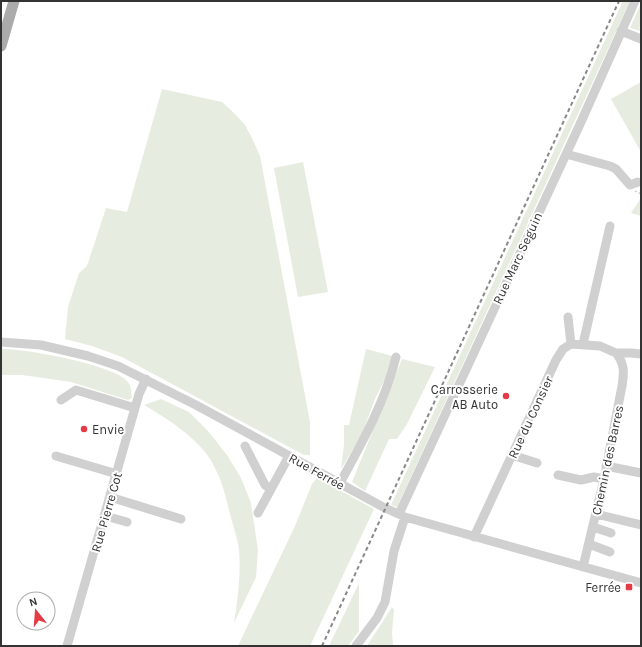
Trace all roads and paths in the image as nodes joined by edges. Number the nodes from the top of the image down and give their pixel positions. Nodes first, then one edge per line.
1 (7, 1) edge
2 (14, 1) edge
3 (635, 1) edge
4 (1, 24) edge
5 (621, 31) junction
6 (641, 39) edge
7 (1, 46) edge
8 (566, 154) junction
9 (638, 182) dead end
10 (610, 226) dead end
11 (568, 316) dead end
12 (1, 342) edge
13 (571, 344) junction
14 (583, 344) junction
15 (616, 353) junction
16 (641, 354) edge
17 (396, 357) dead end
18 (146, 379) junction
19 (61, 400) dead end
20 (135, 408) junction
21 (245, 446) dead end
22 (512, 455) junction
23 (56, 456) dead end
24 (289, 456) junction
25 (537, 463) dead end
26 (606, 466) junction
27 (641, 473) edge
28 (117, 474) junction
29 (558, 475) dead end
30 (604, 478) junction
31 (340, 483) junction
32 (271, 489) junction
33 (110, 498) junction
34 (258, 513) dead end
35 (596, 514) junction
36 (105, 516) junction
37 (402, 516) junction
38 (181, 519) dead end
39 (127, 522) dead end
40 (641, 525) edge
41 (593, 527) junction
42 (611, 533) dead end
43 (474, 537) junction
44 (589, 544) junction
45 (610, 552) dead end
46 (583, 567) junction
47 (641, 583) edge
48 (67, 646) edge
49 (356, 646) edge

1 - 4 main road
2 - 7 main road
3 - 5 street, Rue Marc Seguin
5 - 6 street
5 - 8 street, Rue Marc Seguin
8 - 9 street
8 - 37 street, Rue Marc Seguin
10 - 14 street
11 - 13 street
12 - 18 street, Rue Ferrée
13 - 14 street
13 - 22 street, Rue du Consier
14 - 15 street
15 - 16 street
15 - 26 street, Chemin des Barres
17 - 31 street
18 - 20 street, Rue Pierre Cot
18 - 24 street, Rue Ferrée
19 - 20 street
20 - 28 street, Rue Pierre Cot
21 - 32 street
22 - 25 street
22 - 43 street, Rue du Consier
23 - 28 street
24 - 31 street, Rue Ferrée
24 - 32 street
26 - 27 street
26 - 30 street, Chemin des Barres
28 - 33 street, Rue Pierre Cot
29 - 30 street
30 - 35 street, Chemin des Barres
31 - 37 street, Rue Ferrée
32 - 34 street
33 - 36 street, Rue Pierre Cot
33 - 38 street
35 - 40 street
35 - 41 street, Chemin des Barres
36 - 39 street
36 - 48 street, Rue Pierre Cot
37 - 43 street, Rue Ferrée
37 - 49 street, Rue Marc Seguin
41 - 42 street
41 - 44 street, Chemin des Barres
43 - 46 street, Rue Ferrée
44 - 45 street
44 - 46 street, Chemin des Barres
46 - 47 street, Rue Ferrée

